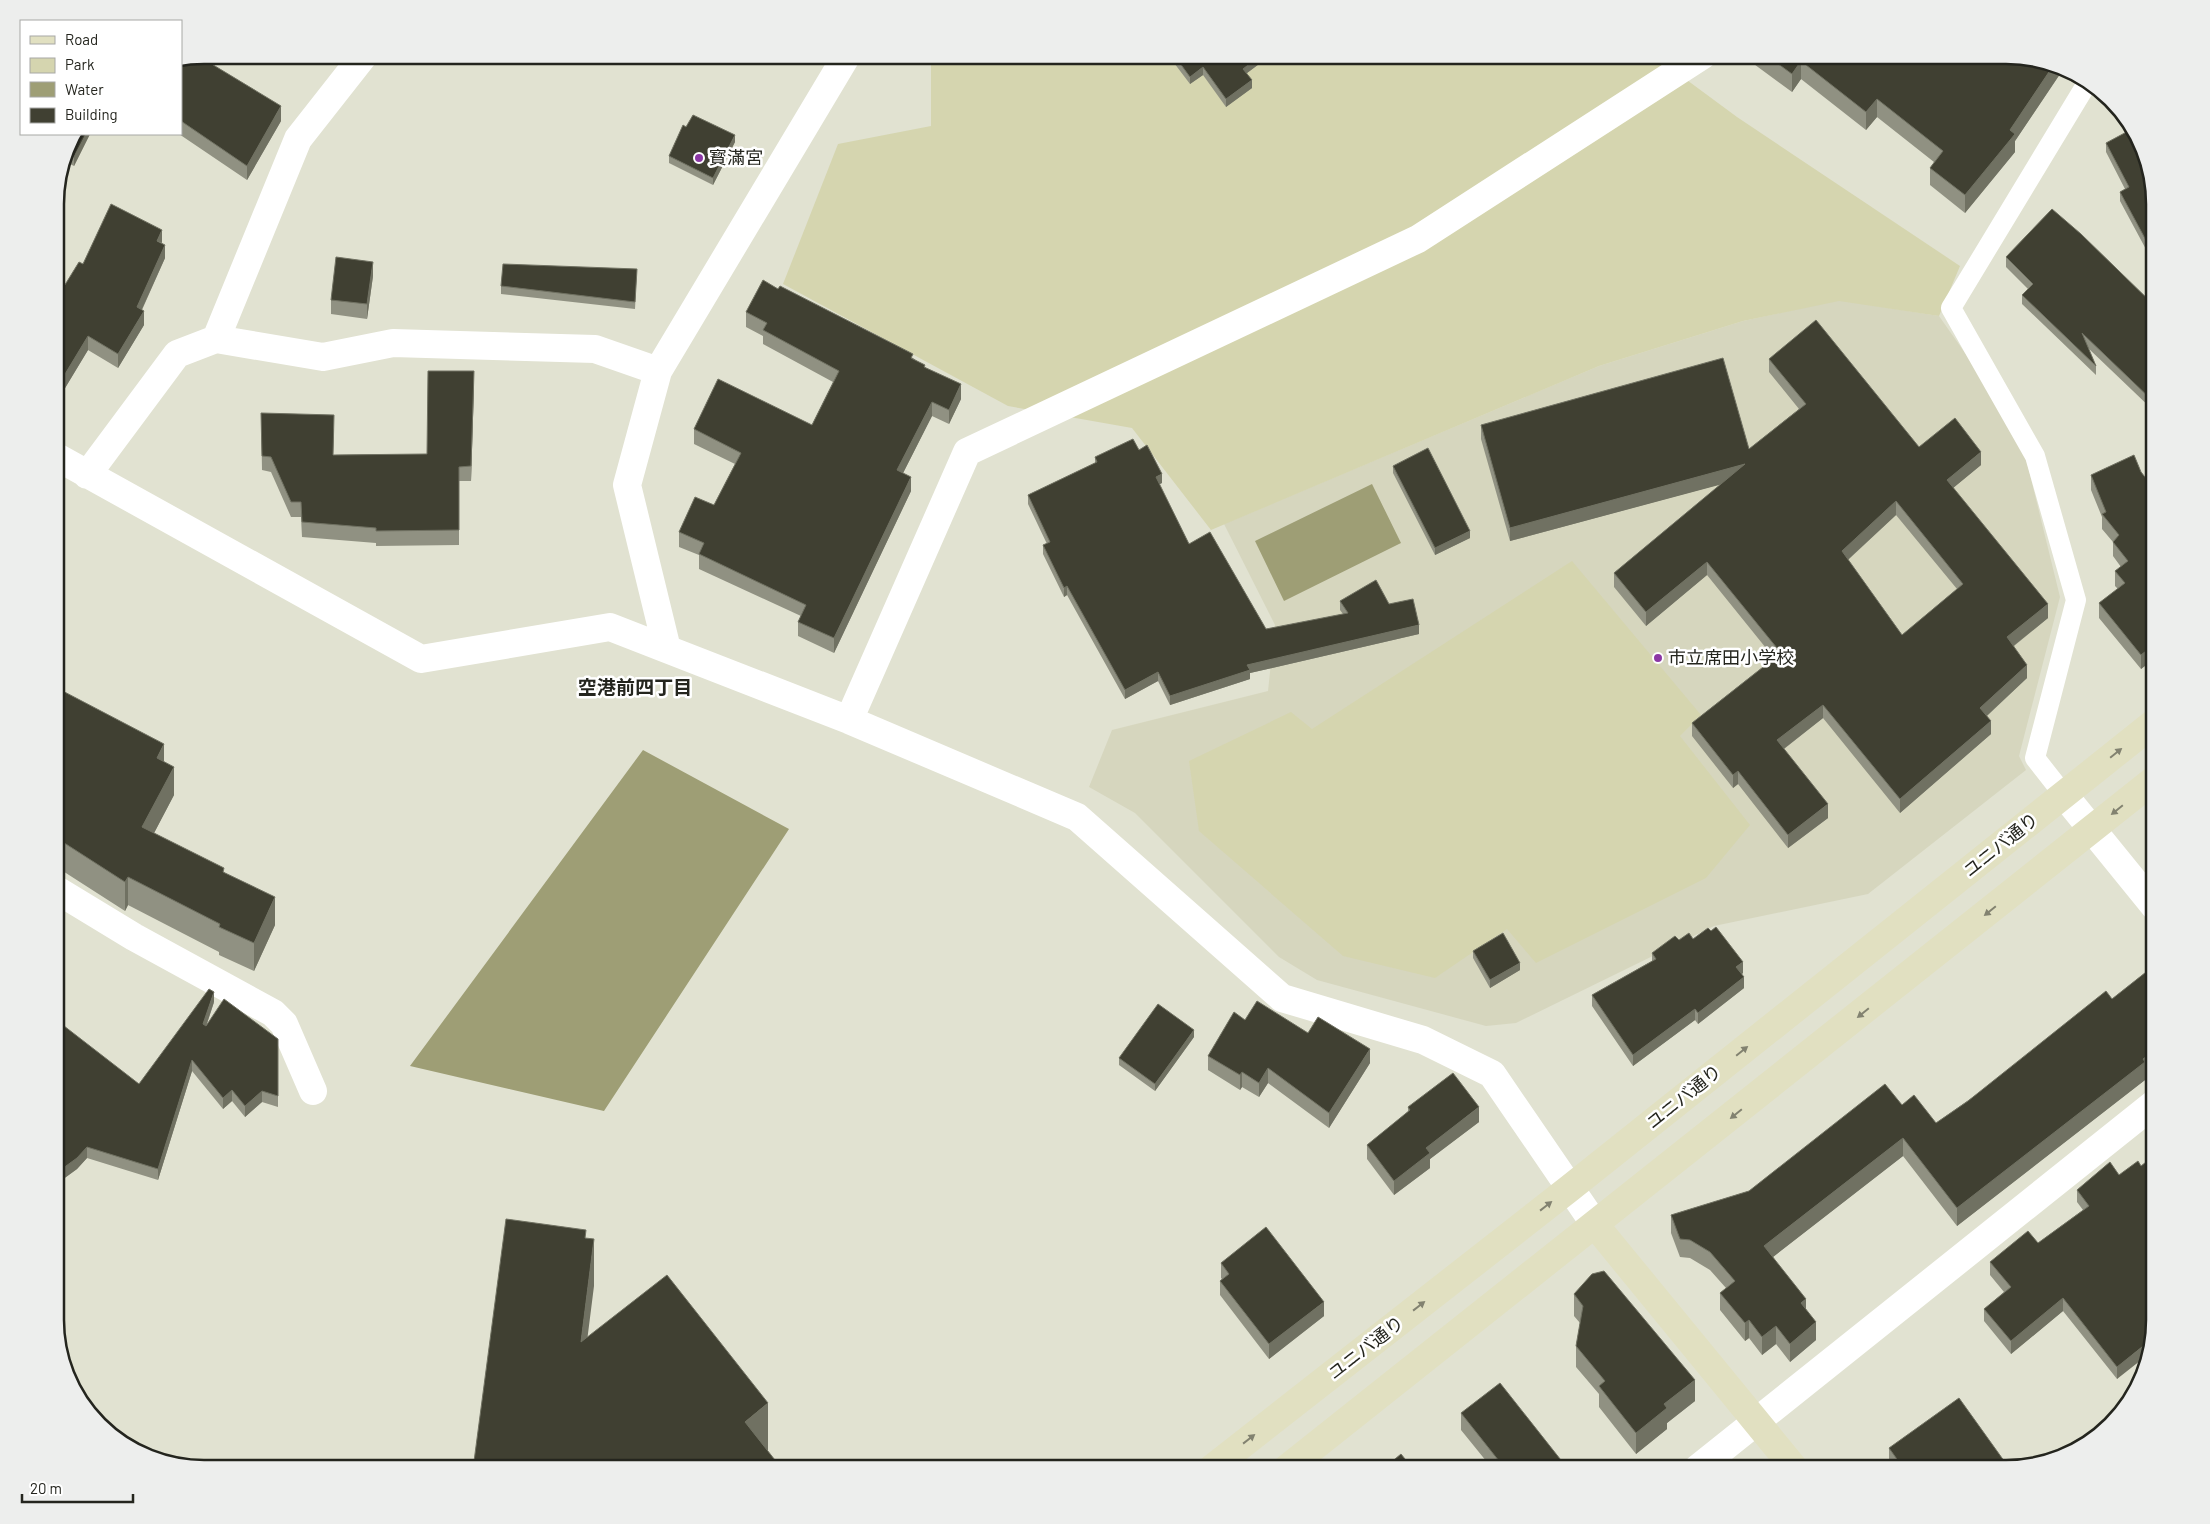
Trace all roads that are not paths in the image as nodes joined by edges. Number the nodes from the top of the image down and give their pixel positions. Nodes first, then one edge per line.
1 (357, 64) edge
2 (842, 64) edge
3 (1688, 64) edge
4 (2085, 87) edge
5 (216, 339) junction
6 (658, 371) junction
7 (64, 461) edge
8 (87, 475) junction
9 (667, 649) junction
10 (849, 720) junction
11 (2146, 729) edge
12 (2146, 786) edge
13 (2064, 795) junction
14 (2092, 830) junction
15 (64, 895) edge
16 (2146, 896) edge
17 (313, 1091) dead end
18 (2146, 1111) edge
19 (1570, 1188) junction
20 (1596, 1226) junction
21 (1757, 1422) junction
22 (1222, 1460) edge
23 (1297, 1460) edge
24 (1708, 1460) edge
25 (1787, 1460) edge

1 - 5 street
2 - 6 street
3 - 10 street
4 - 13 lane
5 - 6 street
5 - 8 street
6 - 9 street
7 - 8 street
8 - 9 street
9 - 10 street
10 - 19 street
13 -> 11 street, ユニバ通り
12 -> 14 street
13 - 14 street
19 -> 13 street, ユニバ通り
14 - 16 street
14 -> 20 street
15 - 17 street
18 - 21 street
19 - 20 street
22 -> 19 street, ユニバ通り
20 - 21 street
20 - 23 street
21 - 24 street
21 - 25 street

